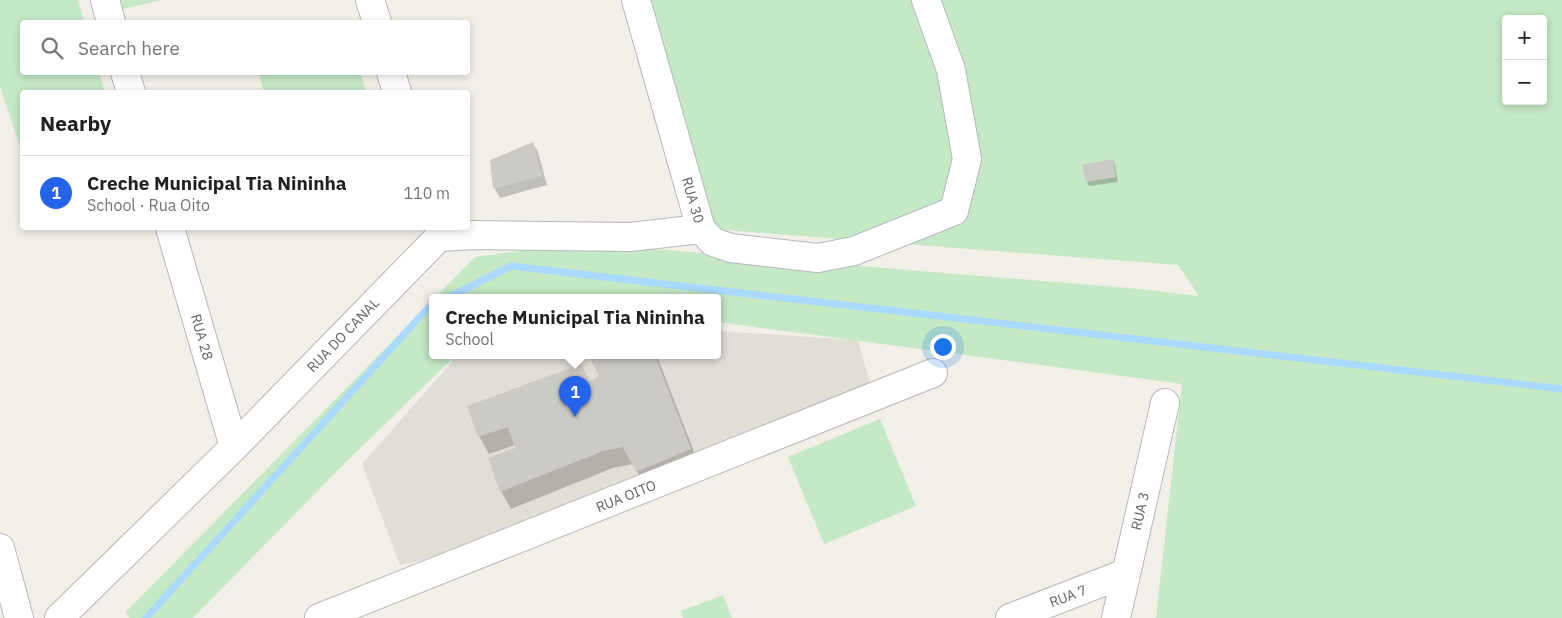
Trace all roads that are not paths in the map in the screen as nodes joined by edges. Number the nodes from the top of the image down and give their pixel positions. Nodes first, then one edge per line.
1 (105, 0) edge
2 (370, 0) edge
3 (636, 0) edge
4 (926, 0) edge
5 (110, 20) edge
6 (375, 20) edge
7 (126, 75) edge
8 (392, 75) edge
9 (130, 90) edge
10 (396, 90) edge
11 (702, 229) junction
12 (171, 230) edge
13 (438, 232) edge
14 (933, 373) dead end
15 (1165, 403) dead end
16 (234, 447) junction
17 (0, 548) edge
18 (1126, 573) junction
19 (19, 618) edge
20 (59, 618) edge
21 (319, 618) edge
22 (1010, 618) edge
23 (1116, 618) edge

1 - 5 street
2 - 6 street
3 - 11 street, RUA 30
4 - 11 street, RUA 30
7 - 9 street
8 - 10 street
11 - 13 street, RUA DO CANAL
12 - 16 street, RUA 28
13 - 16 street, RUA DO CANAL
14 - 21 street, RUA OITO
15 - 18 street, RUA 3
16 - 20 street, RUA DO CANAL
17 - 19 street
18 - 22 street, RUA 7
18 - 23 street, RUA 3

